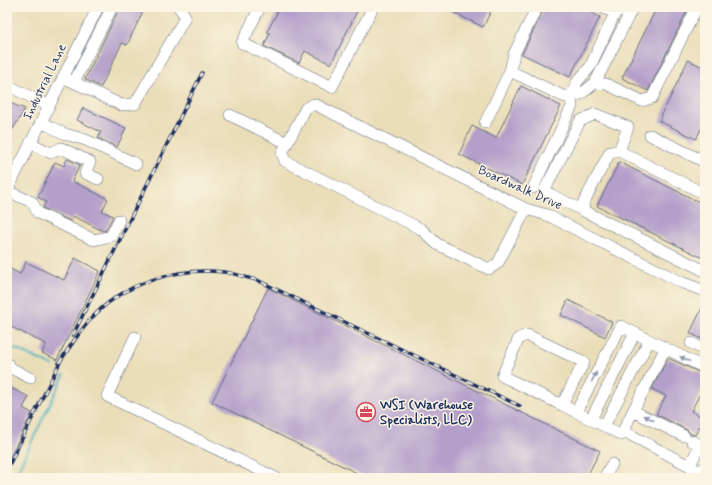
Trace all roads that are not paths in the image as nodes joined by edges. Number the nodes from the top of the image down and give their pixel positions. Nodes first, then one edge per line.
1 (112, 7) edge
2 (179, 7) edge
3 (260, 7) edge
4 (373, 7) edge
5 (537, 7) edge
6 (601, 7) edge
7 (697, 7) edge
8 (632, 10) edge
9 (96, 11) edge
10 (616, 11) junction
11 (105, 21) junction
12 (510, 71) junction
13 (63, 77) junction
14 (74, 82) junction
15 (595, 83) junction
16 (7, 85) edge
17 (571, 96) junction
18 (49, 106) junction
19 (230, 115) dead end
20 (41, 122) junction
21 (485, 123) dead end
22 (650, 135) dead end
23 (30, 143) junction
24 (288, 143) junction
25 (620, 151) junction
26 (705, 152) edge
27 (136, 164) dead end
28 (98, 179) dead end
29 (533, 188) dead end
30 (705, 189) edge
31 (7, 191) edge
32 (526, 209) junction
33 (584, 211) junction
34 (119, 220) dead end
35 (705, 271) edge
36 (705, 291) edge
37 (635, 333) junction
38 (134, 337) dead end
39 (649, 341) junction
40 (691, 343) dead end
41 (666, 349) junction
42 (705, 350) edge
43 (7, 363) edge
44 (705, 368) edge
45 (30, 378) dead end
46 (562, 404) junction
47 (634, 410) junction
48 (576, 412) junction
49 (591, 419) junction
50 (604, 426) junction
51 (623, 431) junction
52 (686, 463) junction
53 (612, 464) dead end
54 (703, 473) edge
55 (276, 478) edge
56 (604, 478) edge

1 - 11 street
2 - 14 street
3 - 4 street
5 - 12 street
6 - 10 street
7 - 15 street
8 - 10 street
8 - 15 street
9 - 11 street
9 - 13 street, Industrial Lane
10 - 17 street
11 - 14 street
12 - 17 street
12 - 21 street
13 - 14 street
13 - 18 street, Industrial Lane
15 - 17 street
16 - 18 street
17 - 29 street
18 - 20 street, Industrial Lane
19 - 24 street
20 - 23 street, Industrial Lane
20 - 27 street
22 - 26 street
23 - 28 street
23 - 31 street, Industrial Lane
24 - 32 street, Boardwalk Drive
24 - 32 street
25 - 30 street
25 - 33 street
25 - 33 street
31 - 34 street
32 - 36 street, Boardwalk Drive
33 - 35 street
37 - 39 street
48 -> 37 street
37 - 49 street
38 - 55 street
39 - 41 street
39 - 50 street
40 - 42 street
44 -> 41 street
41 - 47 street
43 - 45 street
46 - 46 street
46 - 48 street
47 - 51 street
52 -> 47 street
48 - 49 street
49 - 50 street
50 - 51 street
51 - 52 street
52 - 54 street
53 - 56 street

